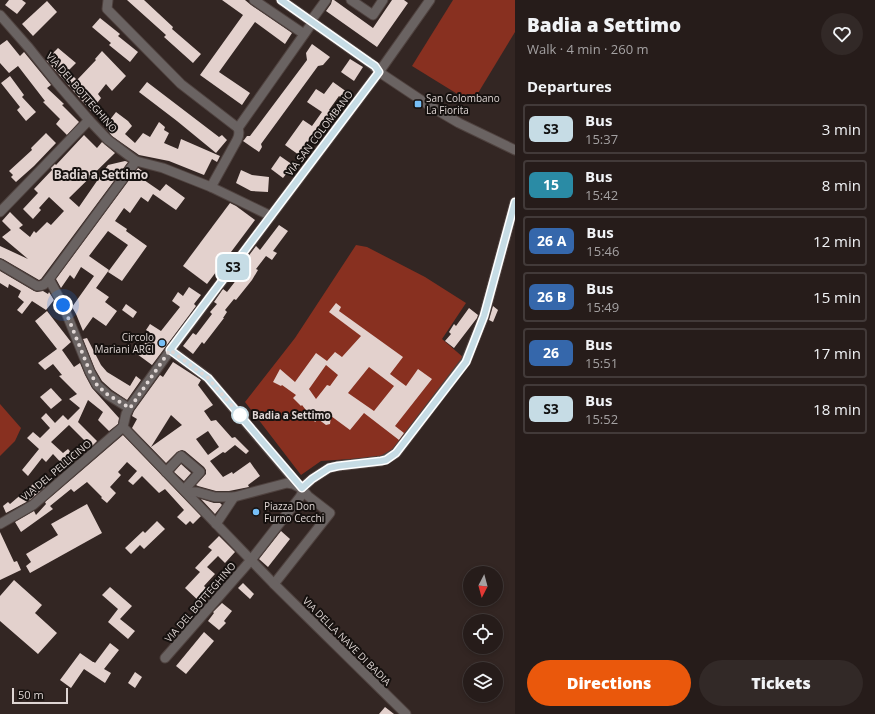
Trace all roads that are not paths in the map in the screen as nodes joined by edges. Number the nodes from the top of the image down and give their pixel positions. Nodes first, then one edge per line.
1 (108, 0) edge
2 (254, 0) edge
3 (281, 0) edge
4 (326, 0) edge
5 (351, 0) edge
6 (383, 0) edge
7 (427, 1) edge
8 (3, 18) edge
9 (311, 22) junction
10 (304, 34) junction
11 (379, 72) junction
12 (90, 120) junction
13 (238, 128) junction
14 (515, 150) edge
15 (136, 162) junction
16 (211, 187) junction
17 (515, 202) edge
18 (0, 212) edge
19 (271, 216) junction
20 (0, 264) edge
21 (49, 279) junction
22 (170, 350) junction
23 (130, 408) junction
24 (123, 427) junction
25 (166, 472) junction
26 (302, 488) junction
27 (185, 491) junction
28 (234, 497) junction
29 (0, 524) edge
30 (216, 524) junction
31 (251, 560) junction
32 (274, 584) junction
33 (165, 658) dead end
34 (406, 714) edge

1 - 13 street
2 - 10 street
3 - 9 street
4 - 9 street
5 - 6 street
7 - 11 street, VIA SAN COLOMBANO
8 - 12 street, VIA DEL BOTTEGHINO
9 - 10 street
9 - 11 street
10 - 13 street
11 - 14 street
11 - 19 street, VIA SAN COLOMBANO
12 - 15 street, VIA DEL BOTTEGHINO
12 - 18 street
13 - 16 street
15 - 16 street
15 - 21 street
16 - 19 street
17 - 26 street
19 - 22 street, VIA SAN COLOMBANO
20 - 21 street
21 - 23 street
22 - 23 street, VIA SAN COLOMBANO
22 - 26 street
23 - 24 street
24 - 25 street, VIA DEL BOTTEGHINO
24 - 29 street, VIA DEL PELLICINO
25 - 27 street, VIA DEL BOTTEGHINO
25 - 27 street
26 - 28 street
26 - 31 street
26 - 32 street
27 - 28 street
27 - 30 street, VIA DEL BOTTEGHINO
28 - 30 street
30 - 31 street, VIA DEL BOTTEGHINO
31 - 32 street, VIA DEL BOTTEGHINO
31 - 33 street, VIA DEL BOTTEGHINO
32 - 34 street, VIA DELLA NAVE DI BADIA

